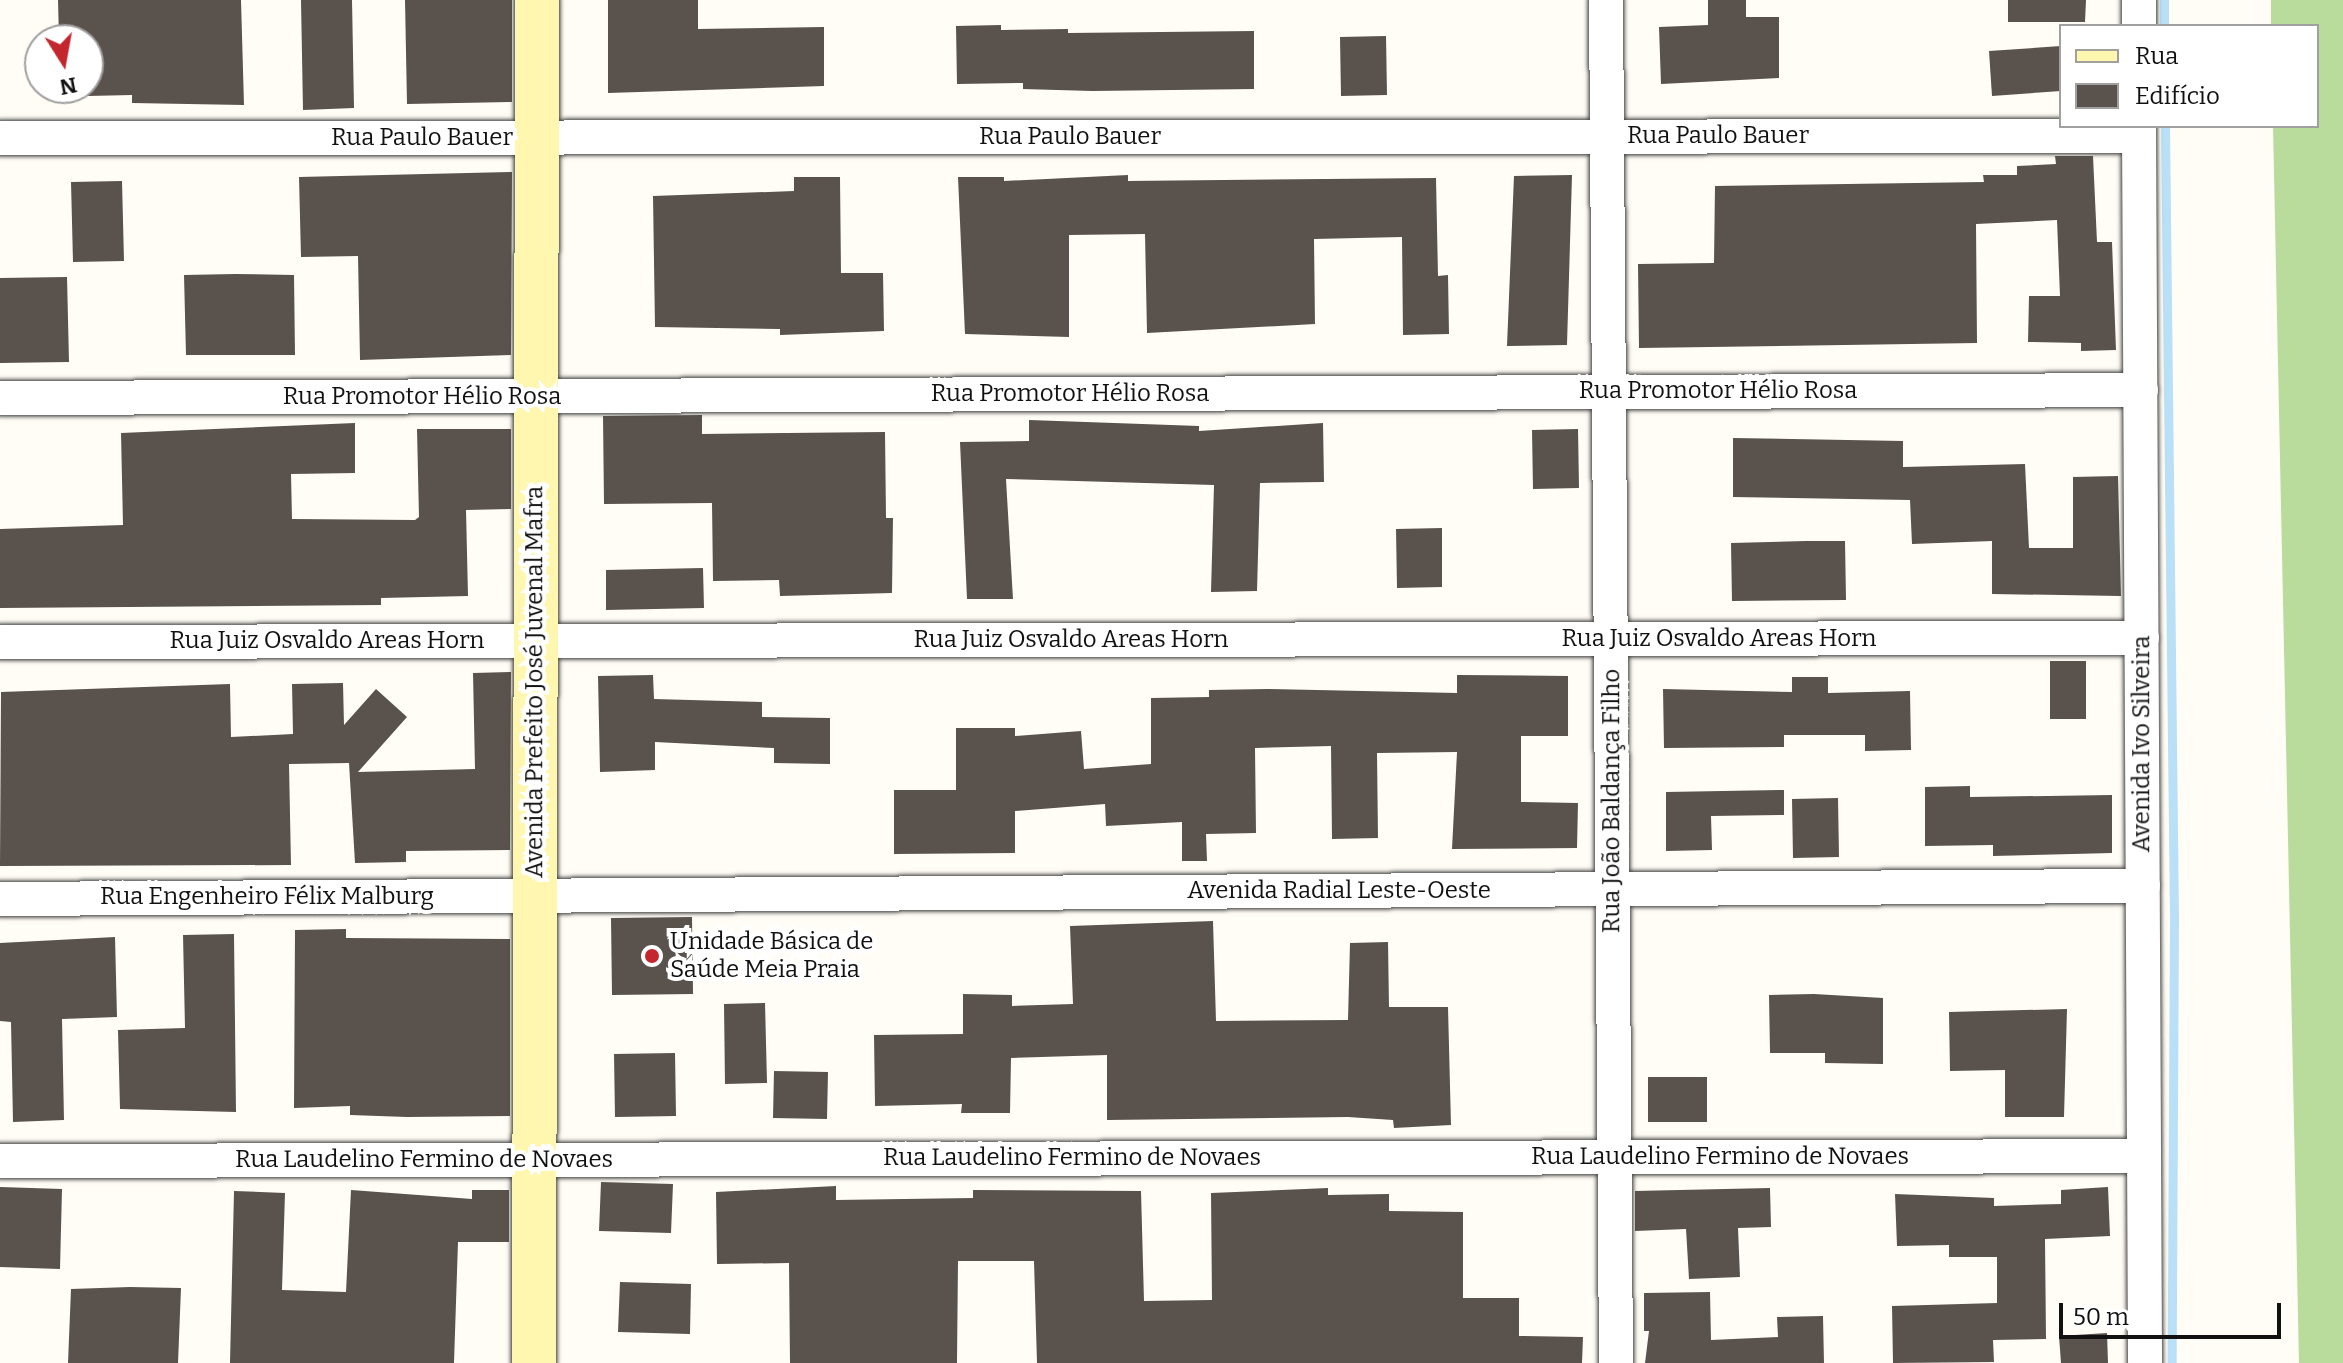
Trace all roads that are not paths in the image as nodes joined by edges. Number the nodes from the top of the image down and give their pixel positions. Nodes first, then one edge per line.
1 (537, 0) edge
2 (1606, 0) edge
3 (2139, 0) edge
4 (2139, 24) edge
5 (2139, 131) edge
6 (1607, 136) junction
7 (0, 138) edge
8 (536, 138) junction
9 (2141, 390) junction
10 (1609, 392) junction
11 (536, 396) junction
12 (0, 398) edge
13 (2142, 638) junction
14 (1611, 639) junction
15 (535, 641) junction
16 (0, 642) edge
17 (2143, 886) junction
18 (1613, 889) junction
19 (535, 896) junction
20 (0, 899) edge
21 (2144, 1156) junction
22 (1615, 1157) junction
23 (534, 1159) junction
24 (0, 1161) edge
25 (534, 1363) edge
26 (1616, 1363) edge
27 (2145, 1363) edge

1 - 8 main road, Avenida Prefeito José Juvenal Mafra
2 - 6 street, Rua João Baldança Filho
3 - 4 street
5 - 6 street, Rua Paulo Bauer
5 - 9 street, Avenida Ivo Silveira
6 - 8 street, Rua Paulo Bauer
6 - 10 street, Rua João Baldança Filho
7 - 8 street, Rua Paulo Bauer
8 - 11 main road, Avenida Prefeito José Juvenal Mafra
9 - 10 street, Rua Promotor Hélio Rosa
9 - 13 street, Avenida Ivo Silveira
10 - 11 street, Rua Promotor Hélio Rosa
10 - 14 street, Rua João Baldança Filho
11 - 12 street, Rua Promotor Hélio Rosa
11 - 15 main road, Avenida Prefeito José Juvenal Mafra
13 - 14 street, Rua Juiz Osvaldo Areas Horn
13 - 17 street, Avenida Ivo Silveira
14 - 15 street, Rua Juiz Osvaldo Areas Horn
14 - 18 street, Rua João Baldança Filho
15 - 16 street, Rua Juiz Osvaldo Areas Horn
15 - 19 main road, Avenida Prefeito José Juvenal Mafra
17 - 18 street, Avenida Radial Leste-Oeste
17 - 21 street, Avenida Ivo Silveira
18 - 19 street, Avenida Radial Leste-Oeste
18 - 22 street, Rua João Baldança Filho
19 - 20 street, Rua Engenheiro Félix Malburg
19 - 23 main road, Avenida Prefeito José Juvenal Mafra
21 - 22 street, Rua Laudelino Fermino de Novaes
21 - 27 street, Avenida Ivo Silveira
22 - 23 street, Rua Laudelino Fermino de Novaes
22 - 26 street, Rua João Baldança Filho
23 - 24 street, Rua Laudelino Fermino de Novaes
23 - 25 main road, Avenida Prefeito José Juvenal Mafra

